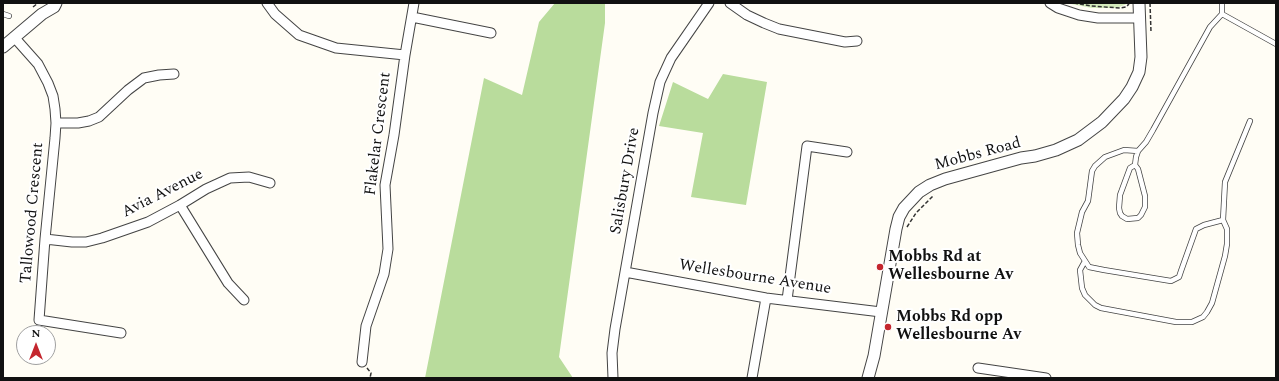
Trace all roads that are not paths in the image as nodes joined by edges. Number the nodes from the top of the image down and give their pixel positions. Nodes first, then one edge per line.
1 (56, 3) edge
2 (267, 3) edge
3 (414, 3) edge
4 (709, 3) edge
5 (730, 3) edge
6 (1050, 3) edge
7 (1139, 3) edge
8 (1222, 3) edge
9 (3, 14) edge
10 (1222, 14) junction
11 (9, 16) dead end
12 (412, 17) junction
13 (1139, 18) junction
14 (491, 33) dead end
15 (14, 37) junction
16 (857, 41) dead end
17 (1276, 44) edge
18 (3, 47) edge
19 (405, 55) junction
20 (174, 74) dead end
21 (1250, 121) dead end
22 (56, 123) junction
23 (1138, 151) junction
24 (847, 152) dead end
25 (1135, 165) junction
26 (270, 183) dead end
27 (180, 205) junction
28 (1223, 220) junction
29 (45, 239) junction
30 (1085, 261) junction
31 (625, 272) junction
32 (766, 298) junction
33 (244, 300) dead end
34 (787, 300) junction
35 (881, 312) junction
36 (121, 333) dead end
37 (362, 362) dead end
38 (978, 368) dead end
39 (613, 378) edge
40 (752, 378) edge
41 (868, 378) edge
42 (1046, 378) edge

1 - 15 street
2 - 19 street
3 - 12 street, Flakelar Crescent
4 - 31 street, Salisbury Drive
5 - 16 street
6 - 13 street
7 - 13 street, Mobbs Road
8 - 10 lane
9 - 11 lane
10 - 17 lane
10 - 23 lane
12 - 14 street
12 - 19 street, Flakelar Crescent
13 - 35 street, Mobbs Road
15 - 18 street
15 - 22 street, Tallowood Crescent
19 - 37 street, Flakelar Crescent
20 - 22 street
21 - 28 lane
22 - 29 street, Tallowood Crescent
23 - 25 lane
23 - 30 lane
24 - 34 street
25 - 25 lane
26 - 27 street, Avia Avenue
27 - 29 street, Avia Avenue
27 - 33 street
28 - 30 lane
28 - 30 lane
29 - 36 street, Tallowood Crescent
31 - 32 street, Wellesbourne Avenue
31 - 39 street, Salisbury Drive
32 - 34 street, Wellesbourne Avenue
32 - 40 street
34 - 35 street, Wellesbourne Avenue
35 - 41 street, Mobbs Road
38 - 42 street

